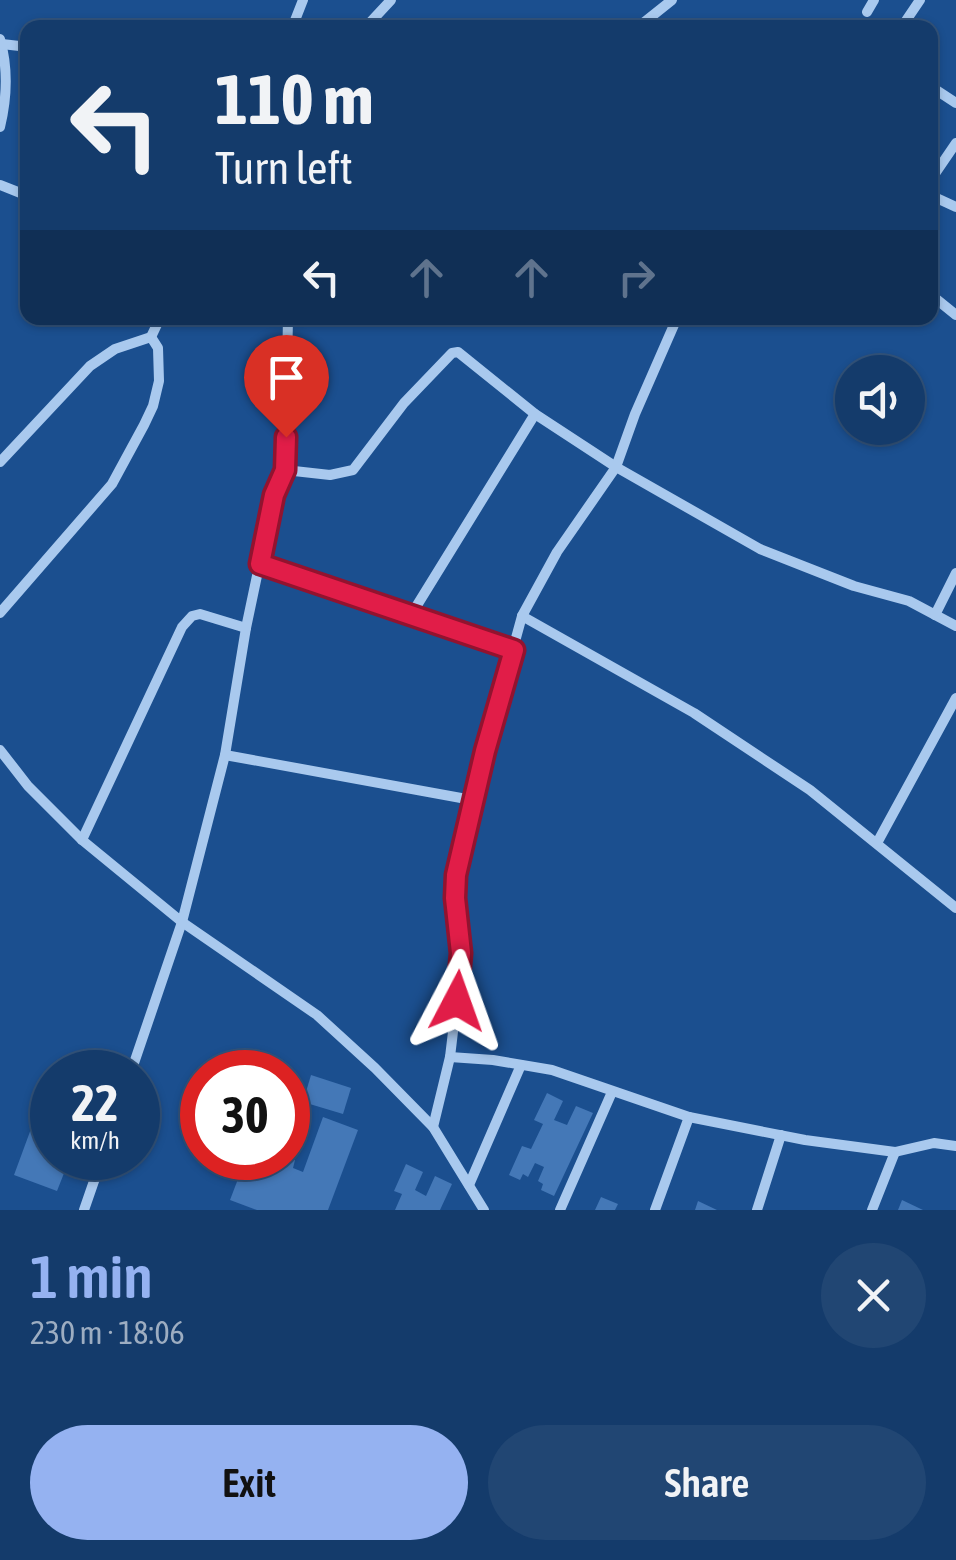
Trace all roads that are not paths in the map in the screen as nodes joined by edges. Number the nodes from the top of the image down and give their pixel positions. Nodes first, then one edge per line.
1 (391, 0) edge
2 (672, 0) edge
3 (874, 0) edge
4 (867, 12) dead end
5 (372, 20) edge
6 (647, 20) edge
7 (1, 42) edge
8 (0, 126) edge
9 (956, 143) edge
10 (938, 169) edge
11 (157, 325) edge
12 (288, 325) edge
13 (673, 325) edge
14 (151, 337) junction
15 (535, 414) junction
16 (0, 462) edge
17 (616, 467) junction
18 (285, 470) junction
19 (260, 564) junction
20 (956, 573) edge
21 (0, 613) edge
22 (411, 614) junction
23 (935, 615) junction
24 (522, 616) junction
25 (956, 626) edge
26 (246, 628) junction
27 (514, 650) junction
28 (956, 698) edge
29 (0, 750) edge
30 (225, 755) junction
31 (472, 800) junction
32 (82, 840) junction
33 (877, 844) junction
34 (956, 908) edge
35 (182, 922) junction
36 (138, 1050) edge
37 (450, 1057) junction
38 (521, 1065) junction
39 (612, 1092) junction
40 (689, 1117) junction
41 (432, 1126) junction
42 (781, 1135) junction
43 (956, 1146) edge
44 (894, 1152) junction
45 (94, 1180) edge
46 (469, 1186) junction
47 (84, 1210) edge
48 (484, 1210) edge
49 (560, 1210) edge
50 (655, 1210) edge
51 (757, 1210) edge
52 (872, 1210) edge

1 - 5 street
2 - 6 street
3 - 4 street
7 - 8 street
9 - 10 street
11 - 14 street
12 - 18 street
13 - 17 street
14 - 16 street
14 - 21 street
15 - 17 street
15 - 18 street
15 - 22 street
17 - 23 street
17 - 24 street
18 - 19 street
19 - 22 street
19 - 26 street
20 - 23 street
22 - 27 street
23 - 25 street
24 - 27 street
24 - 33 street
26 - 30 street
26 - 32 street
27 - 31 street
28 - 33 street
29 - 32 street
30 - 31 street
30 - 35 street
31 - 37 street
32 - 35 street
33 - 34 street
35 - 36 street
35 - 41 street
37 - 38 street
37 - 41 street
38 - 39 street
38 - 46 street
39 - 40 street
39 - 49 street
40 - 42 street
40 - 50 street
41 - 46 street
42 - 44 street
42 - 51 street
43 - 44 street
44 - 52 street
45 - 47 street
46 - 48 street

